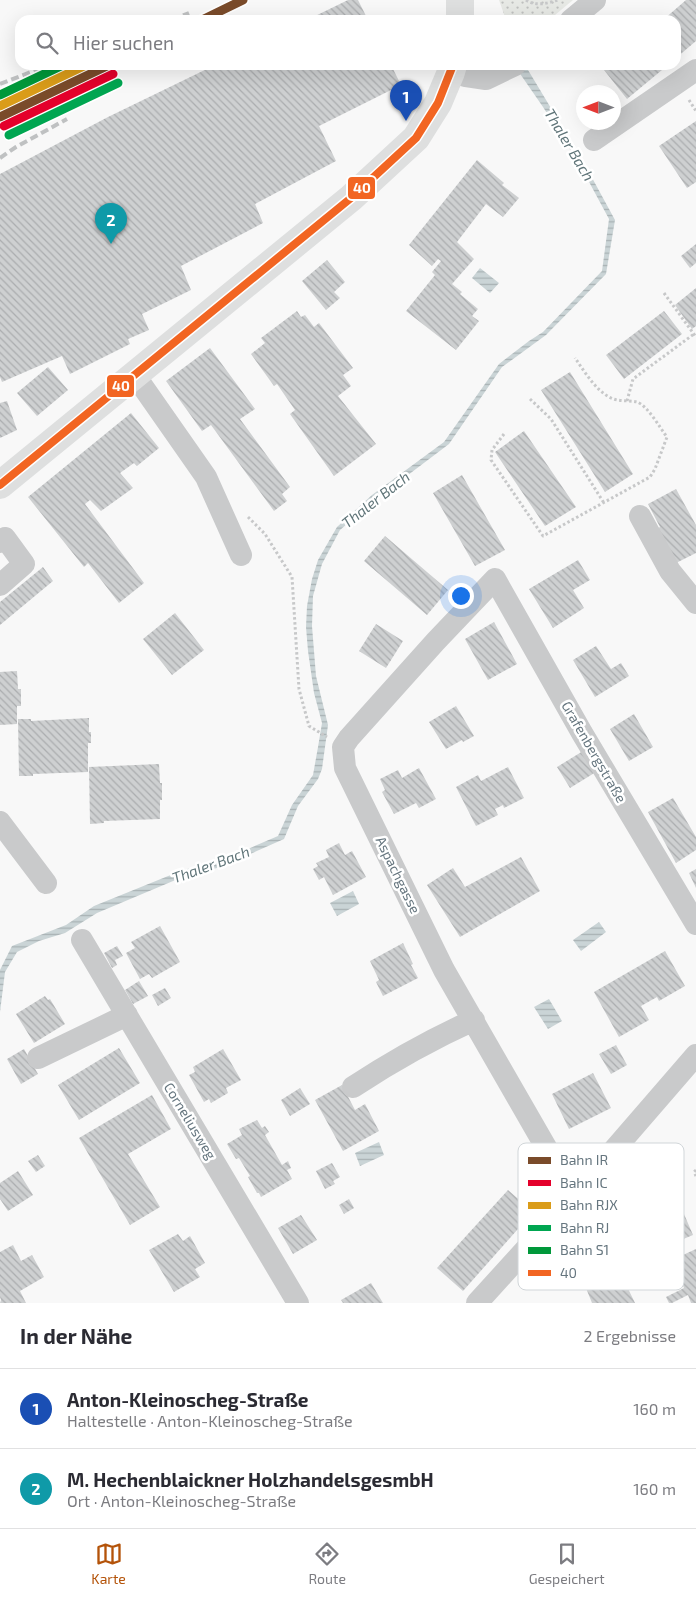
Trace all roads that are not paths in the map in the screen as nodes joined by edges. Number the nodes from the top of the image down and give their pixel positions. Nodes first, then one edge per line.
1 (460, 0) edge
2 (595, 0) edge
3 (460, 15) edge
4 (577, 15) edge
5 (452, 70) edge
6 (455, 70) edge
7 (505, 70) edge
8 (696, 70) edge
9 (594, 140) dead end
10 (134, 374) junction
11 (0, 485) edge
12 (640, 516) dead end
13 (0, 542) edge
14 (241, 555) dead end
15 (0, 585) edge
16 (696, 602) edge
17 (339, 744) joint
18 (0, 822) edge
19 (46, 882) dead end
20 (696, 924) edge
21 (82, 940) dead end
22 (127, 1015) junction
23 (474, 1020) junction
24 (696, 1055) edge
25 (38, 1058) dead end
26 (353, 1087) dead end
27 (544, 1143) edge
28 (620, 1143) edge
29 (518, 1257) edge
30 (298, 1303) edge
31 (476, 1303) edge

1 - 3 main road
2 - 4 street
5 - 10 main road
6 - 7 street
8 - 9 street
10 - 11 main road
10 - 14 street
12 - 16 street
13 - 15 street
17 - 20 street, Grafenbergstraße
17 - 23 street, Aspachgasse
18 - 19 street
21 - 22 street, Corneliusweg
22 - 25 street
22 - 30 street, Corneliusweg
23 - 26 street
23 - 27 street, Aspachgasse
24 - 28 street
29 - 31 street

